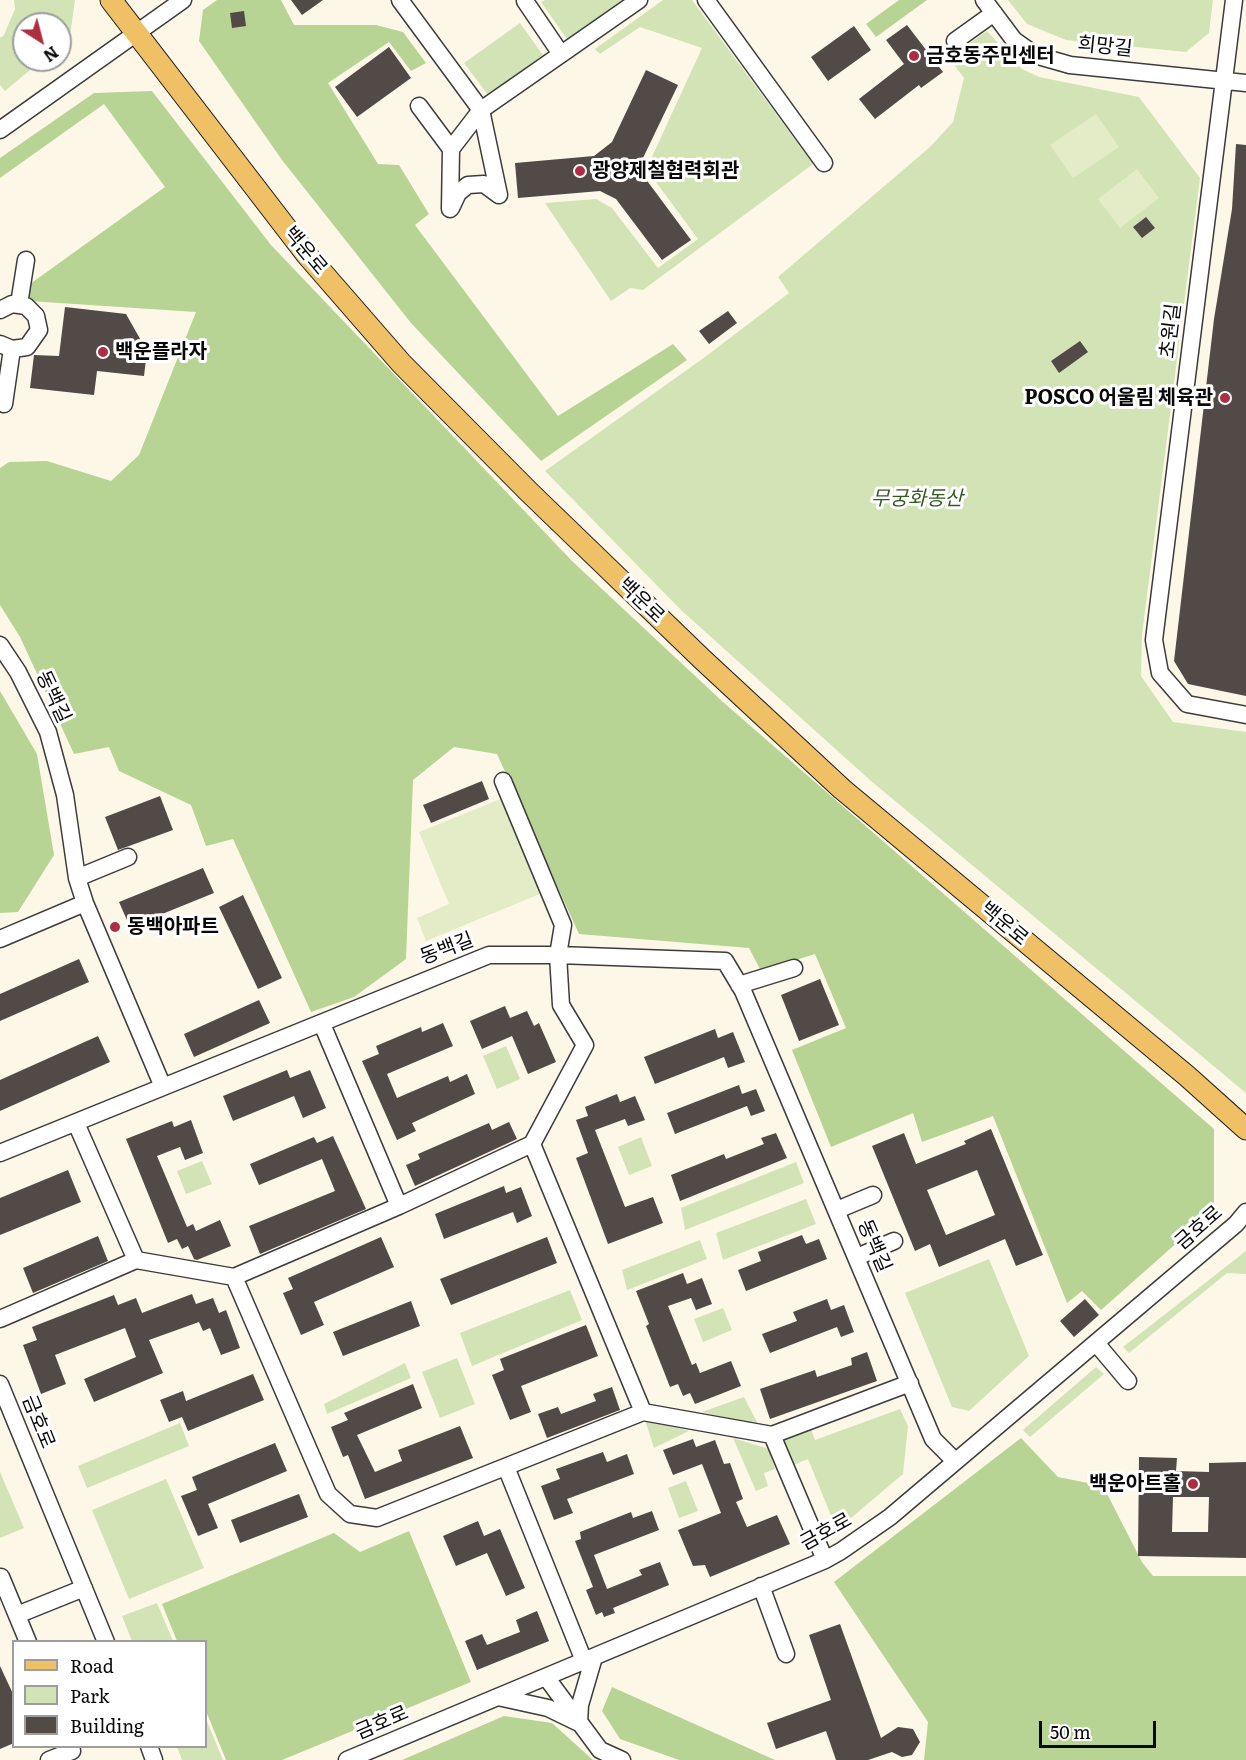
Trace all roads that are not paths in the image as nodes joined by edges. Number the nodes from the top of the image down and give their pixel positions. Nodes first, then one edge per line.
1 (111, 0) edge
2 (183, 0) edge
3 (399, 0) edge
4 (639, 0) edge
5 (706, 0) edge
6 (1234, 0) edge
7 (525, 1) edge
8 (989, 6) edge
9 (137, 34) junction
10 (955, 41) dead end
11 (561, 54) junction
12 (1226, 81) junction
13 (1246, 83) edge
14 (419, 105) dead end
15 (482, 110) junction
16 (0, 130) edge
17 (451, 149) junction
18 (824, 163) dead end
19 (26, 260) dead end
20 (19, 304) junction
21 (0, 310) edge
22 (6, 347) edge
23 (4, 404) dead end
24 (0, 645) edge
25 (1246, 715) edge
26 (503, 782) dead end
27 (128, 857) dead end
28 (77, 878) junction
29 (85, 903) junction
30 (0, 939) edge
31 (558, 955) junction
32 (794, 969) dead end
33 (739, 985) junction
34 (322, 1024) junction
35 (163, 1088) junction
36 (76, 1123) junction
37 (1246, 1129) edge
38 (532, 1144) junction
39 (0, 1154) edge
40 (873, 1195) dead end
41 (399, 1206) junction
42 (837, 1210) junction
43 (1246, 1212) edge
44 (894, 1241) dead end
45 (857, 1257) junction
46 (136, 1260) junction
47 (234, 1277) junction
48 (0, 1319) edge
49 (1096, 1343) junction
50 (1128, 1381) dead end
51 (910, 1383) junction
52 (0, 1384) edge
53 (643, 1412) junction
54 (772, 1435) junction
55 (956, 1461) junction
56 (506, 1467) junction
57 (825, 1560) junction
58 (1, 1577) edge
59 (761, 1587) junction
60 (84, 1588) junction
61 (17, 1616) junction
62 (28, 1640) edge
63 (106, 1640) edge
64 (786, 1654) dead end
65 (589, 1659) junction
66 (546, 1677) junction
67 (498, 1697) junction
68 (579, 1723) junction
69 (71, 1748) edge
70 (49, 1760) edge
71 (347, 1760) edge
72 (622, 1760) edge

1 - 9 main road, 백운로
2 - 9 street
3 - 15 street
4 - 11 street
5 - 18 street
6 - 12 street, 초원길
7 - 11 street
8 - 10 street
8 - 12 street, 희망길
9 - 16 street
9 - 37 main road, 백운로
11 - 15 street
12 - 13 street, 희망길
12 - 25 street, 초원길
14 - 17 street
15 - 17 street
15 - 17 street
19 - 20 street
20 - 21 street
20 - 22 street
22 - 23 street
24 - 28 street, 동백길
26 - 31 street
27 - 28 street
28 - 29 street, 동백길
29 - 30 street
29 - 35 street, 동백길
31 - 33 street, 동백길
31 - 34 street, 동백길
31 - 38 street
32 - 33 street
33 - 42 street, 동백길
34 - 35 street, 동백길
34 - 41 street
35 - 36 street
36 - 39 street
36 - 46 street
38 - 41 street
38 - 53 street
40 - 42 street
41 - 47 street
42 - 45 street, 동백길
43 - 49 street, 금호로
44 - 45 street
45 - 51 street, 동백길
46 - 47 street
46 - 48 street
47 - 56 street
49 - 50 street
49 - 55 street, 금호로
51 - 54 street
51 - 55 street, 동백길
52 - 60 street, 금호로
53 - 54 street
53 - 56 street
54 - 57 street
55 - 57 street, 금호로
56 - 65 street
57 - 59 street, 금호로
58 - 61 street
59 - 64 street
59 - 65 street, 금호로
60 - 61 street
60 - 63 street, 금호로
61 - 62 street
65 - 66 street, 금호로
65 - 68 street
66 - 67 street, 금호로
66 - 68 street
67 - 68 street
67 - 71 street, 금호로
68 - 72 street
69 - 70 street

